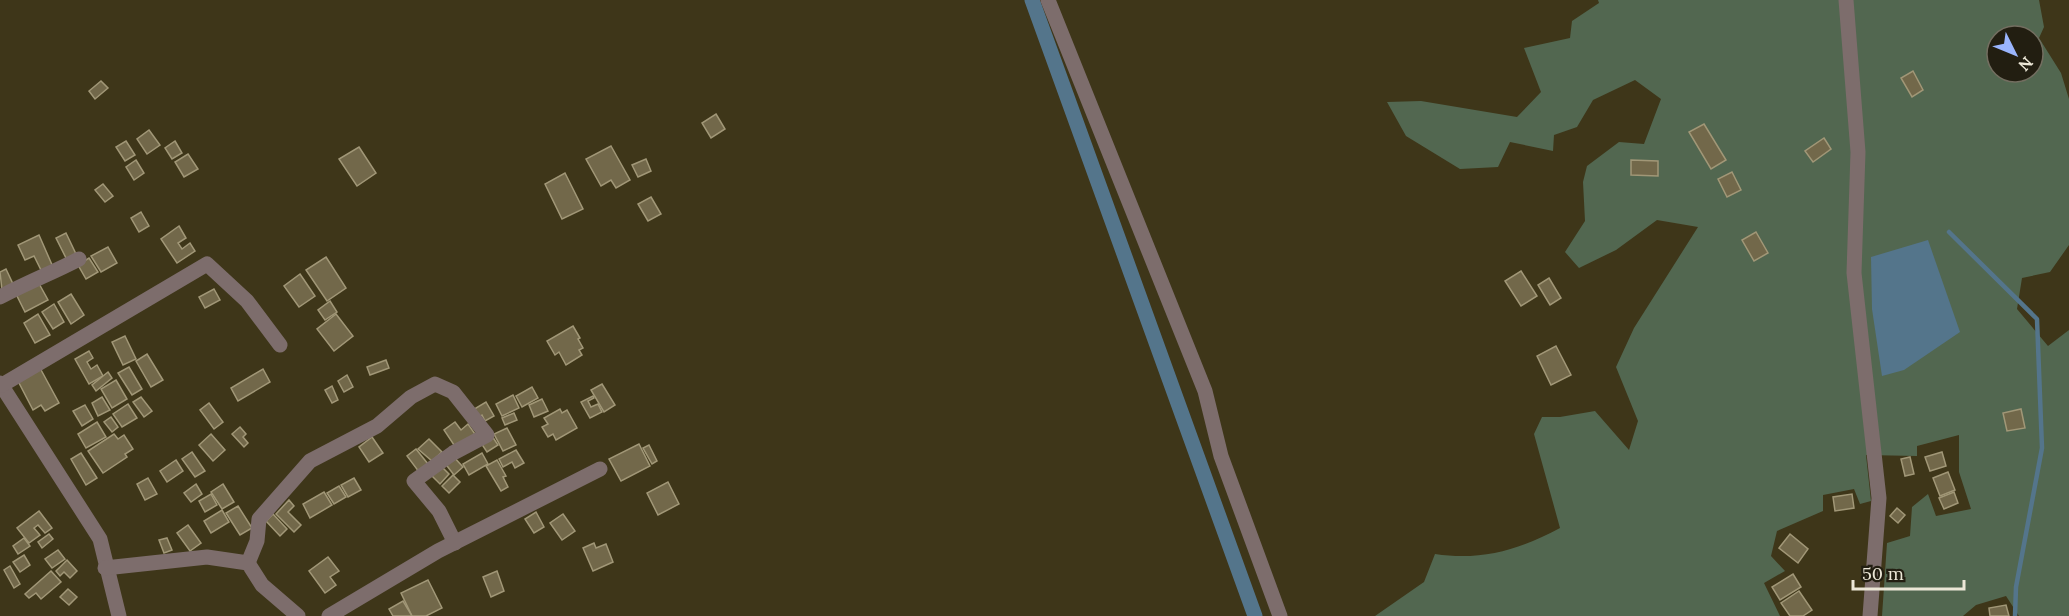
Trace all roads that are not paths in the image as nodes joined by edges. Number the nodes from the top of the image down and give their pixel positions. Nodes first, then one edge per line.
1 (1048, 0) edge
2 (1846, 0) edge
3 (79, 259) dead end
4 (0, 297) edge
5 (280, 345) dead end
6 (1, 384) edge
7 (600, 469) dead end
8 (455, 543) junction
9 (248, 563) junction
10 (105, 568) junction
11 (119, 616) edge
12 (298, 616) edge
13 (329, 616) edge
14 (1280, 616) edge
15 (1870, 616) edge

1 - 14 street
2 - 15 street
3 - 4 street
5 - 6 street
6 - 10 street
7 - 8 street
8 - 9 street
8 - 13 street
9 - 10 street
9 - 12 street
10 - 11 street

